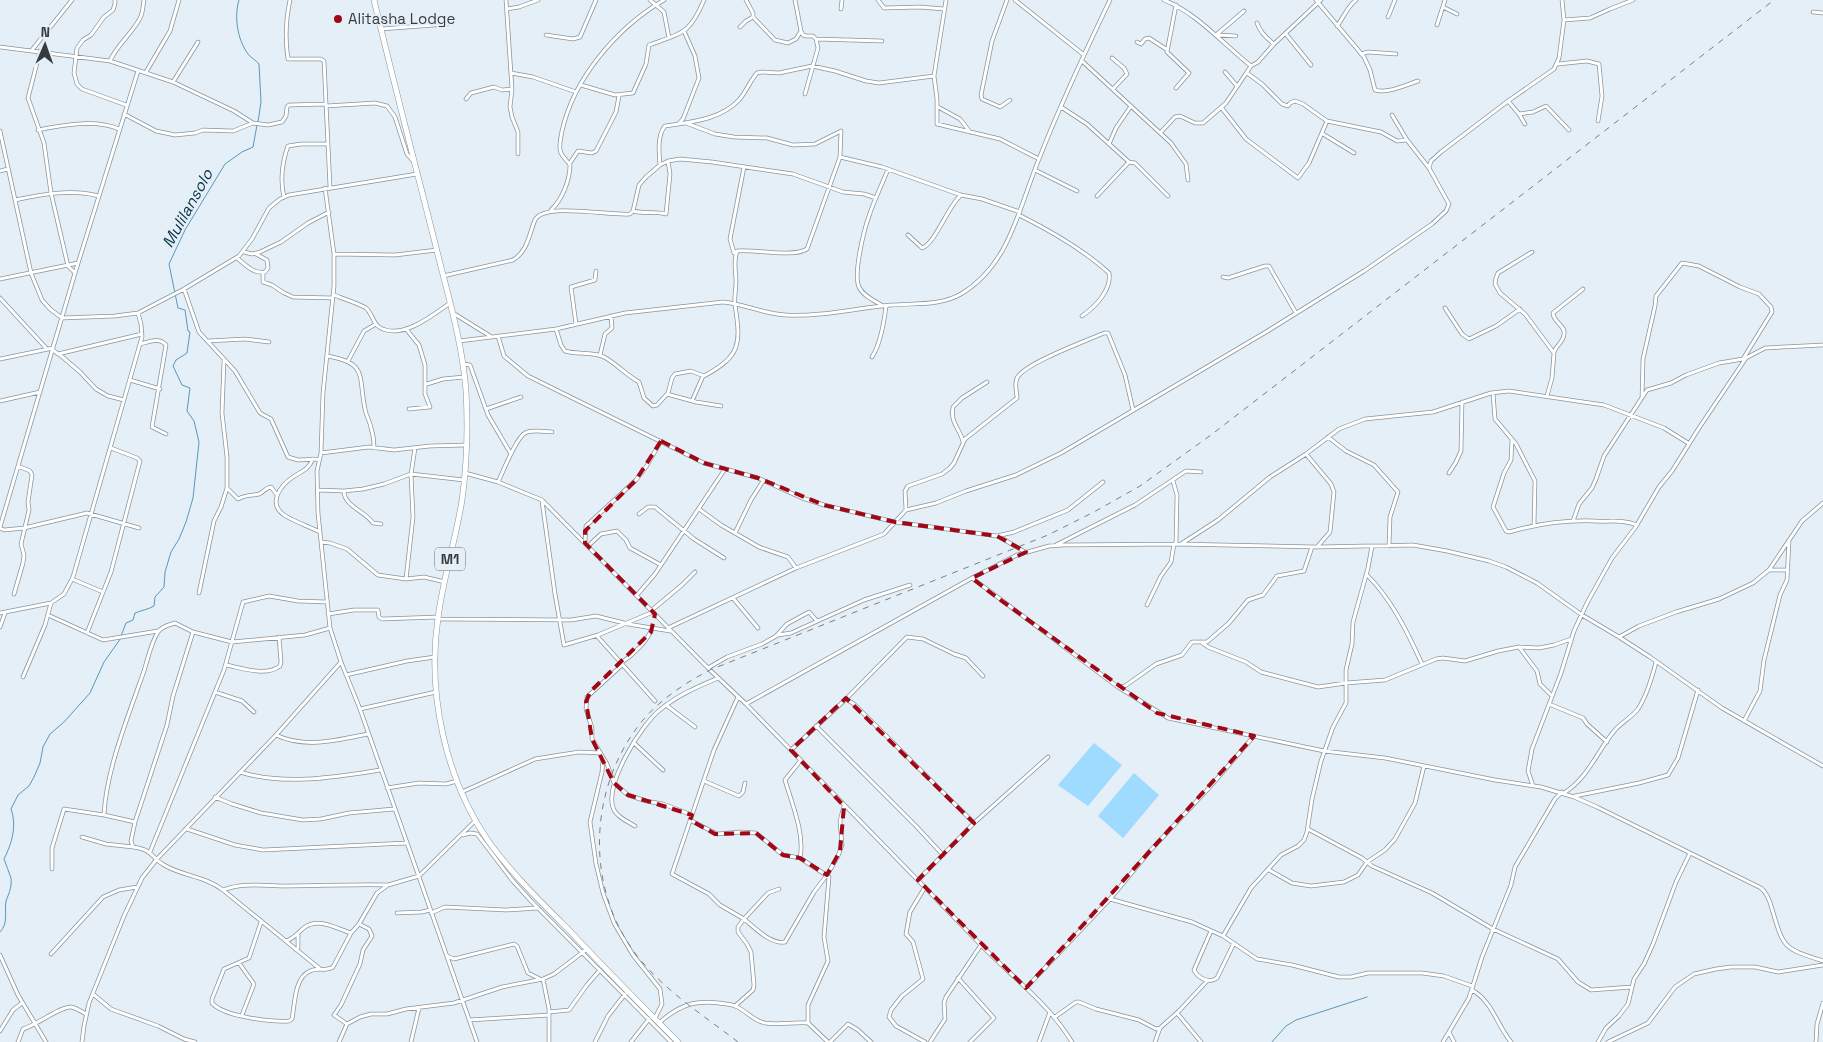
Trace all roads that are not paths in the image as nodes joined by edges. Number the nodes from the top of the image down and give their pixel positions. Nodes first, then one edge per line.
1 (72, 0) edge
2 (115, 0) edge
3 (144, 0) edge
4 (179, 0) edge
5 (290, 0) edge
6 (374, 0) edge
7 (506, 0) edge
8 (538, 0) edge
9 (596, 0) edge
10 (650, 0) edge
11 (664, 0) edge
12 (704, 0) edge
13 (746, 0) edge
14 (796, 0) edge
15 (842, 0) edge
16 (878, 0) edge
17 (946, 0) edge
18 (1006, 0) edge
19 (1014, 0) edge
20 (1110, 0) edge
21 (1164, 0) edge
22 (1356, 0) edge
23 (1395, 0) edge
24 (1445, 0) edge
25 (1562, 0) edge
26 (1633, 0) edge
27 (1318, 1) edge
28 (656, 5) junction
29 (1176, 5) junction
30 (1443, 7) junction
31 (507, 9) junction
32 (841, 9) dead end
33 (944, 9) junction
34 (1244, 11) dead end
35 (1813, 12) dead end
36 (1823, 13) edge
37 (1457, 14) dead end
38 (1388, 16) dead end
39 (753, 17) junction
40 (1564, 20) junction
41 (1257, 22) dead end
42 (448, 24) dead end
43 (1437, 25) dead end
44 (1337, 26) junction
45 (740, 28) dead end
46 (382, 29) junction
47 (684, 31) junction
48 (801, 31) junction
49 (1286, 34) junction
50 (546, 35) dead end
51 (1216, 35) junction
52 (1236, 36) dead end
53 (669, 38) junction
54 (816, 39) junction
55 (882, 41) dead end
56 (198, 42) dead end
57 (1137, 42) dead end
58 (1274, 44) junction
59 (0, 47) edge
60 (1166, 49) junction
61 (31, 51) junction
62 (40, 51) junction
63 (1362, 54) junction
64 (1396, 54) dead end
65 (1084, 55) junction
66 (75, 56) junction
67 (1112, 58) dead end
68 (110, 61) junction
69 (1082, 61) junction
70 (1558, 64) junction
71 (1312, 65) dead end
72 (812, 66) junction
73 (1251, 66) junction
74 (138, 71) junction
75 (146, 72) junction
76 (511, 72) junction
77 (1225, 72) dead end
78 (1247, 73) junction
79 (934, 76) junction
80 (1418, 81) dead end
81 (173, 82) junction
82 (581, 84) junction
83 (1237, 86) junction
84 (1176, 88) dead end
85 (512, 89) junction
86 (1113, 89) junction
87 (576, 92) junction
88 (805, 94) dead end
89 (619, 96) junction
90 (466, 99) dead end
91 (1010, 100) dead end
92 (1508, 101) junction
93 (126, 105) junction
94 (326, 105) junction
95 (938, 106) junction
96 (1131, 106) junction
97 (1061, 107) junction
98 (1221, 107) junction
99 (124, 114) junction
100 (1520, 114) junction
101 (1392, 115) dead end
102 (1327, 121) junction
103 (1598, 121) dead end
104 (686, 123) junction
105 (256, 124) junction
106 (677, 124) junction
107 (1525, 124) dead end
108 (119, 129) junction
109 (38, 130) junction
110 (1569, 130) dead end
111 (0, 132) edge
112 (970, 132) junction
113 (1161, 132) junction
114 (1323, 134) junction
115 (1407, 140) junction
116 (328, 144) junction
117 (1109, 144) junction
118 (1354, 153) dead end
119 (518, 154) dead end
120 (840, 157) junction
121 (1039, 159) junction
122 (668, 161) junction
123 (1128, 162) junction
124 (414, 163) junction
125 (570, 163) junction
126 (660, 165) junction
127 (744, 167) junction
128 (1429, 168) junction
129 (8, 169) junction
130 (888, 169) junction
131 (1035, 170) junction
132 (0, 171) edge
133 (417, 174) junction
134 (1188, 180) dead end
135 (330, 187) junction
136 (325, 188) junction
137 (829, 188) junction
138 (1077, 191) dead end
139 (51, 193) junction
140 (961, 195) junction
141 (99, 196) junction
142 (1097, 196) dead end
143 (1168, 196) dead end
144 (284, 198) junction
145 (876, 198) junction
146 (15, 200) junction
147 (551, 210) junction
148 (632, 210) junction
149 (329, 212) junction
150 (1020, 214) junction
151 (908, 235) dead end
152 (436, 250) junction
153 (244, 252) junction
154 (736, 252) junction
155 (1532, 252) dead end
156 (255, 254) junction
157 (334, 254) junction
158 (237, 258) junction
159 (78, 263) junction
160 (68, 266) junction
161 (596, 271) dead end
162 (262, 272) junction
163 (75, 273) junction
164 (31, 274) junction
165 (444, 276) junction
166 (1223, 277) dead end
167 (0, 279) edge
168 (184, 288) junction
169 (1583, 289) dead end
170 (333, 297) junction
171 (0, 298) edge
172 (450, 303) junction
173 (734, 303) junction
174 (884, 306) junction
175 (1445, 308) dead end
176 (1520, 309) junction
177 (138, 313) junction
178 (452, 313) junction
179 (1296, 313) junction
180 (611, 316) junction
181 (1082, 316) dead end
182 (62, 318) junction
183 (376, 324) junction
184 (576, 324) junction
185 (406, 329) junction
186 (556, 329) junction
187 (142, 334) junction
188 (490, 336) junction
189 (498, 336) junction
190 (207, 341) junction
191 (458, 341) junction
192 (269, 342) dead end
193 (140, 344) junction
194 (1823, 345) edge
195 (47, 349) junction
196 (53, 349) junction
197 (1554, 353) junction
198 (58, 354) junction
199 (600, 355) junction
200 (326, 356) junction
201 (872, 357) dead end
202 (0, 359) edge
203 (1745, 359) junction
204 (224, 360) junction
205 (348, 361) junction
206 (462, 364) junction
207 (703, 376) junction
208 (464, 377) junction
209 (130, 380) junction
210 (987, 382) dead end
211 (425, 385) junction
212 (160, 389) junction
213 (40, 392) junction
214 (1493, 392) junction
215 (667, 394) junction
216 (520, 396) dead end
217 (1547, 396) junction
218 (1642, 397) junction
219 (0, 400) edge
220 (124, 400) junction
221 (692, 401) junction
222 (1462, 402) junction
223 (721, 406) dead end
224 (409, 409) dead end
225 (486, 409) junction
226 (1133, 410) junction
227 (1630, 416) junction
228 (552, 432) dead end
229 (166, 434) dead end
230 (1328, 436) junction
231 (1512, 440) junction
232 (661, 441) junction
233 (963, 442) junction
234 (1688, 443) junction
235 (467, 444) junction
236 (111, 448) junction
237 (374, 448) junction
238 (415, 448) junction
239 (321, 453) junction
240 (511, 454) junction
241 (1306, 454) junction
242 (313, 459) junction
243 (320, 459) junction
244 (18, 466) junction
245 (725, 469) junction
246 (1201, 472) dead end
247 (465, 473) junction
248 (1449, 473) dead end
249 (411, 474) junction
250 (464, 480) junction
251 (763, 480) junction
252 (1173, 481) junction
253 (498, 482) junction
254 (1103, 482) dead end
255 (227, 488) junction
256 (318, 490) junction
257 (344, 491) junction
258 (277, 494) junction
259 (542, 500) junction
260 (1823, 503) edge
261 (699, 509) junction
262 (906, 510) junction
263 (91, 514) junction
264 (639, 514) dead end
265 (1572, 521) junction
266 (895, 522) junction
267 (124, 524) junction
268 (381, 524) dead end
269 (1637, 525) junction
270 (1534, 526) junction
271 (0, 528) edge
272 (24, 528) junction
273 (139, 528) dead end
274 (683, 531) junction
275 (320, 532) junction
276 (735, 533) junction
277 (997, 536) junction
278 (1789, 540) junction
279 (321, 542) junction
280 (1176, 544) junction
281 (586, 545) junction
282 (1054, 546) junction
283 (1372, 546) junction
284 (1388, 546) junction
285 (1312, 547) junction
286 (1317, 547) junction
287 (1026, 552) junction
288 (724, 558) dead end
289 (661, 565) junction
290 (796, 568) junction
291 (1770, 570) junction
292 (1788, 570) junction
293 (694, 572) dead end
294 (1366, 574) junction
295 (406, 578) junction
296 (972, 578) junction
297 (72, 579) junction
298 (445, 582) junction
299 (910, 585) dead end
300 (103, 592) junction
301 (199, 593) dead end
302 (14, 594) dead end
303 (637, 595) junction
304 (732, 598) junction
305 (327, 602) junction
306 (51, 603) junction
307 (1148, 605) dead end
308 (652, 611) junction
309 (0, 613) edge
310 (5, 613) junction
311 (48, 614) junction
312 (328, 614) junction
313 (1582, 615) junction
314 (438, 618) junction
315 (559, 620) junction
316 (818, 622) junction
317 (624, 623) junction
318 (0, 627) edge
319 (330, 628) junction
320 (652, 628) junction
321 (758, 628) dead end
322 (669, 629) junction
323 (159, 631) junction
324 (193, 632) junction
325 (87, 633) junction
326 (597, 636) junction
327 (775, 636) junction
328 (1619, 636) junction
329 (279, 637) junction
330 (1571, 639) junction
331 (232, 642) junction
332 (1201, 642) junction
333 (1519, 647) junction
334 (435, 657) junction
335 (341, 662) junction
336 (1656, 662) junction
337 (622, 664) junction
338 (1422, 664) junction
339 (226, 665) junction
340 (708, 668) junction
341 (346, 675) junction
342 (984, 676) dead end
343 (23, 677) dead end
344 (718, 678) junction
345 (1346, 683) junction
346 (1118, 687) junction
347 (1698, 690) junction
348 (215, 692) junction
349 (436, 692) junction
350 (738, 696) junction
351 (1552, 696) junction
352 (846, 698) junction
353 (655, 701) dead end
354 (746, 704) junction
355 (1549, 704) junction
356 (666, 706) junction
357 (360, 709) junction
358 (254, 712) dead end
359 (1744, 721) junction
360 (816, 726) junction
361 (695, 727) dead end
362 (368, 734) junction
363 (276, 735) junction
364 (1254, 736) junction
365 (634, 742) junction
366 (1607, 742) junction
367 (791, 750) junction
368 (1324, 751) junction
369 (600, 753) junction
370 (603, 758) junction
371 (1048, 758) dead end
372 (801, 760) junction
373 (1424, 766) junction
374 (1823, 766) edge
375 (381, 770) junction
376 (663, 770) dead end
377 (240, 772) junction
378 (457, 781) junction
379 (704, 781) junction
380 (745, 783) dead end
381 (614, 784) junction
382 (1533, 786) junction
383 (386, 788) junction
384 (1552, 790) junction
385 (462, 792) junction
386 (1563, 793) junction
387 (215, 797) junction
388 (1574, 797) junction
389 (1555, 799) junction
390 (844, 806) junction
391 (394, 809) junction
392 (104, 815) junction
393 (692, 816) junction
394 (476, 820) junction
395 (690, 820) junction
396 (135, 822) junction
397 (974, 823) junction
398 (635, 826) dead end
399 (187, 829) junction
400 (1308, 829) junction
401 (462, 835) junction
402 (82, 837) dead end
403 (406, 843) junction
404 (133, 847) junction
405 (150, 852) junction
406 (1690, 853) junction
407 (943, 855) junction
408 (156, 858) junction
409 (800, 858) junction
410 (1367, 862) junction
411 (52, 869) dead end
412 (1269, 870) junction
413 (827, 875) junction
414 (418, 876) junction
415 (918, 880) junction
416 (388, 886) junction
417 (137, 887) junction
418 (925, 887) junction
419 (779, 889) dead end
420 (223, 890) junction
421 (1110, 899) junction
422 (538, 908) junction
423 (431, 912) junction
424 (397, 913) dead end
425 (744, 919) junction
426 (261, 922) junction
427 (359, 924) junction
428 (1493, 929) junction
429 (1211, 931) junction
430 (351, 933) junction
431 (298, 934) junction
432 (1223, 936) junction
433 (286, 941) junction
434 (1234, 943) junction
435 (981, 945) junction
436 (296, 950) junction
437 (585, 951) junction
438 (51, 954) dead end
439 (0, 955) edge
440 (447, 956) junction
441 (1823, 961) edge
442 (239, 963) junction
443 (1823, 965) edge
444 (600, 970) junction
445 (322, 971) junction
446 (958, 978) junction
447 (542, 979) junction
448 (1207, 981) junction
449 (1632, 987) junction
450 (1026, 988) junction
451 (1472, 988) junction
452 (93, 994) junction
453 (625, 994) junction
454 (462, 1000) junction
455 (22, 1003) junction
456 (1823, 1003) edge
457 (735, 1006) junction
458 (419, 1008) junction
459 (1050, 1012) junction
460 (549, 1013) junction
461 (1176, 1013) junction
462 (86, 1014) junction
463 (242, 1015) junction
464 (1055, 1017) junction
465 (652, 1019) junction
466 (469, 1020) junction
467 (34, 1023) junction
468 (659, 1023) junction
469 (808, 1023) junction
470 (347, 1024) junction
471 (1160, 1028) junction
472 (0, 1031) edge
473 (1449, 1032) junction
474 (18, 1042) edge
475 (46, 1042) edge
476 (82, 1042) edge
477 (195, 1042) edge
478 (339, 1042) edge
479 (411, 1042) edge
480 (477, 1042) edge
481 (549, 1042) edge
482 (595, 1042) edge
483 (631, 1042) edge
484 (671, 1042) edge
485 (678, 1042) edge
486 (829, 1042) edge
487 (871, 1042) edge
488 (925, 1042) edge
489 (930, 1042) edge
490 (970, 1042) edge
491 (1039, 1042) edge
492 (1072, 1042) edge
493 (1156, 1042) edge
494 (1202, 1042) edge
495 (1443, 1042) edge
496 (1454, 1042) edge
497 (1511, 1042) edge
498 (1598, 1042) edge
499 (1608, 1042) edge
500 (1816, 1042) edge

1 - 61 street
2 - 66 street
3 - 68 street
4 - 75 street
5 - 94 street
6 - 46 main road, M1
7 - 31 street
8 - 31 street
9 - 50 street
10 - 28 street
11 - 28 street
12 - 47 street
13 - 39 street
14 - 48 street
15 - 32 street
16 - 33 street
17 - 33 street
18 - 91 street
19 - 65 street
20 - 65 street
21 - 29 street
22 - 44 street
23 - 38 street
24 - 30 street
25 - 40 street
26 - 40 street
27 - 44 street
27 - 49 street
28 - 53 street
28 - 82 street
29 - 51 street
29 - 60 street
30 - 37 street
30 - 43 street
31 - 76 street
33 - 79 street
34 - 51 street
35 - 36 street
39 - 45 street
39 - 48 street
40 - 70 street
41 - 58 street
42 - 46 street
44 - 63 street
46 - 124 main road, M1
47 - 53 street
47 - 106 street
48 - 54 street
49 - 58 street
49 - 71 street
51 - 52 street
51 - 73 street
53 - 89 street
54 - 55 street
54 - 72 street
56 - 81 street
57 - 60 street
58 - 73 street
59 - 61 street
60 - 84 street
61 - 62 street
62 - 66 street
62 - 109 street
63 - 64 street
63 - 80 street
65 - 69 street
66 - 68 street
66 - 93 street
67 - 86 street
68 - 74 street
69 - 86 street
69 - 97 street
70 - 92 street
70 - 103 street
72 - 79 street
72 - 88 street
72 - 104 street
73 - 78 street
74 - 75 street
74 - 93 street
75 - 81 street
76 - 85 street
76 - 87 street
77 - 83 street
78 - 83 street
78 - 102 street
79 - 95 street
81 - 105 street
82 - 87 street
82 - 89 street
83 - 98 street
85 - 90 street
85 - 119 street
86 - 96 street
87 - 125 street
89 - 125 street
92 - 100 street
92 - 128 street
93 - 99 street
94 - 105 street
94 - 116 street
94 - 124 street
95 - 112 street
95 - 112 street
96 - 113 street
96 - 117 street
97 - 117 street
97 - 121 street
98 - 113 street
98 - 114 street
99 - 105 street
99 - 108 street
100 - 107 street
100 - 110 street
101 - 115 street
102 - 114 street
102 - 115 street
104 - 106 street
104 - 120 street
106 - 126 street
108 - 109 street
108 - 141 street
109 - 139 street
111 - 129 street
112 - 121 street
113 - 134 street
114 - 118 street
115 - 128 street
116 - 135 street
116 - 144 street
117 - 123 street
120 - 130 street
120 - 137 street
121 - 131 street
122 - 126 street
122 - 127 street
122 - 148 street
123 - 142 street
123 - 143 street
124 - 133 main road, M1
125 - 147 street
126 - 148 street
127 - 137 street
127 - 154 street
128 - 179 street
129 - 132 street
129 - 146 street
130 - 140 street
130 - 145 street
131 - 138 street
131 - 150 street
133 - 135 street
133 - 152 main road, M1
135 - 136 street
136 - 144 street
136 - 149 street
137 - 145 street
137 - 154 street
139 - 141 street
139 - 146 street
139 - 160 street
140 - 150 street
140 - 151 street
141 - 159 street
144 - 153 street
145 - 174 street
146 - 164 street
147 - 148 street
147 - 165 street
149 - 156 street
149 - 157 street
150 - 174 street
150 - 181 street
152 - 157 street
152 - 165 main road, M1
153 - 156 street
153 - 158 street
154 - 173 street
155 - 176 street
156 - 162 street
157 - 170 street
158 - 162 street
158 - 168 street
159 - 160 street
159 - 163 street
160 - 163 street
160 - 164 street
161 - 184 street
162 - 170 street
163 - 182 street
164 - 167 street
164 - 182 street
165 - 172 main road, M1
166 - 179 street
168 - 177 street
168 - 190 street
169 - 197 street
170 - 183 street
170 - 200 street
171 - 195 street
172 - 178 main road, M1
172 - 185 street
173 - 174 street
173 - 180 street
173 - 207 street
174 - 201 street
175 - 176 street
176 - 197 street
177 - 182 street
177 - 187 street
178 - 188 street
178 - 191 main road, M1
179 - 226 street
180 - 184 street
180 - 199 street
182 - 196 street
183 - 185 street
183 - 205 street
184 - 186 street
185 - 211 street
186 - 189 street
186 - 199 street
187 - 193 street
187 - 198 street
188 - 189 street
188 - 191 street
189 - 232 street
190 - 192 street
190 - 204 street
191 - 206 main road, M1
193 - 209 street
193 - 212 street
194 - 203 street
195 - 196 street
195 - 202 street
196 - 198 street
196 - 213 street
197 - 217 street
198 - 220 street
199 - 215 street
200 - 205 street
200 - 239 street
203 - 218 street
203 - 218 street
203 - 234 street
204 - 242 street
204 - 255 street
205 - 237 street
206 - 208 main road, M1
206 - 225 street
207 - 215 street
207 - 221 street
208 - 211 street
208 - 235 main road, M1
209 - 212 street
209 - 220 street
210 - 233 street
211 - 224 street
212 - 229 street
213 - 219 street
213 - 244 street
214 - 217 street
214 - 222 street
214 - 231 street
215 - 221 street
216 - 225 street
217 - 227 street
218 - 227 street
220 - 236 street
221 - 223 street
222 - 230 street
222 - 248 street
225 - 240 street
226 - 233 street
226 - 262 street
227 - 234 street
227 - 265 street
228 - 240 street
230 - 241 street
230 - 284 street
231 - 270 street
231 - 270 street
232 - 245 street
232 - 281 street
233 - 262 street
234 - 269 street
235 - 238 street
235 - 247 main road, M1
236 - 263 street
236 - 267 street
237 - 238 street
237 - 239 street
238 - 249 street
239 - 243 street
240 - 253 street
241 - 280 street
241 - 286 street
242 - 243 street
242 - 258 street
243 - 256 street
244 - 271 street
244 - 272 street
245 - 251 street
245 - 261 street
246 - 252 street
247 - 250 main road, M1
247 - 253 street
249 - 250 street
249 - 257 street
249 - 295 street
250 - 298 main road, M1
251 - 266 street
251 - 276 street
252 - 280 street
252 - 282 street
253 - 259 street
254 - 277 street
255 - 258 street
255 - 301 street
256 - 257 street
256 - 275 street
257 - 268 street
258 - 275 street
259 - 281 street
259 - 315 street
260 - 278 street
261 - 274 street
261 - 276 street
262 - 266 street
263 - 267 street
263 - 272 street
263 - 297 street
264 - 274 street
265 - 269 street
265 - 270 street
266 - 277 street
266 - 290 street
267 - 273 street
267 - 300 street
269 - 313 street
271 - 272 street
272 - 302 street
274 - 288 street
274 - 289 street
275 - 279 street
276 - 290 street
277 - 287 street
278 - 291 street
278 - 292 street
279 - 295 street
279 - 305 street
280 - 282 street
280 - 285 street
280 - 307 street
281 - 289 street
281 - 303 street
282 - 287 street
283 - 284 street
283 - 286 street
283 - 294 street
284 - 313 street
285 - 286 street
285 - 332 street
287 - 296 street
289 - 303 street
290 - 304 street
291 - 292 street
291 - 328 street
292 - 359 street
293 - 308 street
294 - 338 street
294 - 345 street
295 - 298 street
296 - 346 street
296 - 354 street
297 - 300 street
297 - 306 street
298 - 314 main road, M1
299 - 316 street
300 - 325 street
303 - 308 street
304 - 321 street
304 - 322 street
305 - 312 street
305 - 331 street
306 - 310 street
306 - 311 street
308 - 317 street
308 - 322 street
309 - 310 street
310 - 318 street
311 - 325 street
311 - 343 street
312 - 314 street
312 - 319 street
313 - 328 street
313 - 330 street
314 - 315 street
314 - 334 main road, M1
315 - 317 street
315 - 326 street
316 - 327 street
316 - 327 street
317 - 320 street
317 - 326 street
319 - 329 street
319 - 335 street
320 - 322 street
320 - 337 street
322 - 340 street
323 - 324 street
323 - 325 street
323 - 392 street
324 - 331 street
324 - 396 street
326 - 337 street
327 - 340 street
328 - 336 street
329 - 331 street
329 - 339 street
330 - 333 street
330 - 351 street
331 - 339 street
332 - 345 street
332 - 346 street
333 - 338 street
333 - 351 street
334 - 341 street
334 - 349 main road, M1
335 - 341 street
335 - 363 street
336 - 347 street
336 - 366 street
337 - 353 street
337 - 369 street
338 - 345 street
339 - 348 street
340 - 344 street
341 - 357 street
342 - 352 street
344 - 350 street
344 - 356 street
345 - 368 street
346 - 364 street
347 - 359 street
347 - 388 street
348 - 358 street
348 - 405 street
349 - 357 street
349 - 378 main road, M1
350 - 354 street
350 - 379 street
351 - 355 street
352 - 360 street
352 - 397 street
354 - 367 street
355 - 366 street
355 - 382 street
356 - 361 street
356 - 365 street
357 - 362 street
359 - 374 street
360 - 367 street
360 - 407 street
362 - 363 street
362 - 375 street
363 - 377 street
364 - 368 street
364 - 421 street
365 - 376 street
365 - 381 street
366 - 386 street
367 - 372 street
368 - 373 street
368 - 400 street
369 - 370 street
369 - 385 street
370 - 381 street
370 - 465 street
371 - 397 street
372 - 390 street
372 - 409 street
373 - 382 street
373 - 410 street
375 - 377 street
375 - 383 street
377 - 387 street
378 - 383 street
378 - 385 main road, M1
379 - 380 street
379 - 393 street
381 - 393 street
381 - 398 street
382 - 384 street
383 - 391 street
384 - 386 street
384 - 389 street
385 - 394 main road, M1
386 - 388 street
386 - 389 street
387 - 391 street
387 - 399 street
388 - 406 street
389 - 428 street
390 - 413 street
390 - 415 street
391 - 403 street
392 - 396 street
392 - 411 street
393 - 395 street
394 - 401 street
394 - 437 main road, M1
395 - 409 street
395 - 425 street
396 - 404 street
397 - 407 street
399 - 403 street
399 - 408 street
400 - 410 street
400 - 412 street
401 - 414 street
401 - 422 street
402 - 404 street
403 - 414 street
404 - 405 street
405 - 408 street
406 - 441 street
406 - 449 street
407 - 415 street
408 - 417 street
408 - 420 street
409 - 413 street
410 - 412 street
410 - 428 street
412 - 432 street
413 - 425 street
413 - 469 street
414 - 416 street
414 - 423 street
415 - 418 street
416 - 420 street
416 - 427 street
417 - 438 street
417 - 452 street
418 - 435 street
418 - 488 street
419 - 425 street
420 - 426 street
421 - 429 street
421 - 450 street
422 - 423 street
422 - 437 street
423 - 424 street
423 - 440 street
425 - 457 street
426 - 433 street
426 - 442 street
427 - 430 street
427 - 470 street
428 - 449 street
428 - 451 street
429 - 432 street
429 - 448 street
430 - 431 street
430 - 445 street
431 - 433 street
431 - 436 street
432 - 434 street
433 - 436 street
434 - 448 street
434 - 451 street
435 - 446 street
435 - 450 street
436 - 445 street
437 - 444 street
437 - 447 street
437 - 465 main road, M1
439 - 455 street
440 - 447 street
440 - 454 street
442 - 463 street
442 - 463 street
443 - 499 street
444 - 453 street
444 - 460 street
445 - 463 street
446 - 489 street
446 - 490 street
447 - 454 street
447 - 460 street
448 - 461 street
449 - 498 street
450 - 459 street
451 - 473 street
451 - 497 street
452 - 462 street
452 - 477 street
453 - 465 street
453 - 482 street
454 - 458 street
454 - 466 street
455 - 467 street
455 - 472 street
456 - 500 street
457 - 468 street
457 - 469 street
458 - 470 street
458 - 479 street
459 - 464 street
459 - 491 street
460 - 466 street
460 - 481 street
461 - 471 street
461 - 494 street
462 - 467 street
462 - 476 street
464 - 471 street
464 - 492 street
465 - 468 main road, M1
465 - 483 street
465 - 484 street
466 - 480 street
467 - 474 street
467 - 475 street
468 - 485 main road, M1
469 - 486 street
470 - 478 street
471 - 493 street
473 - 495 street
473 - 496 street
486 - 487 street

